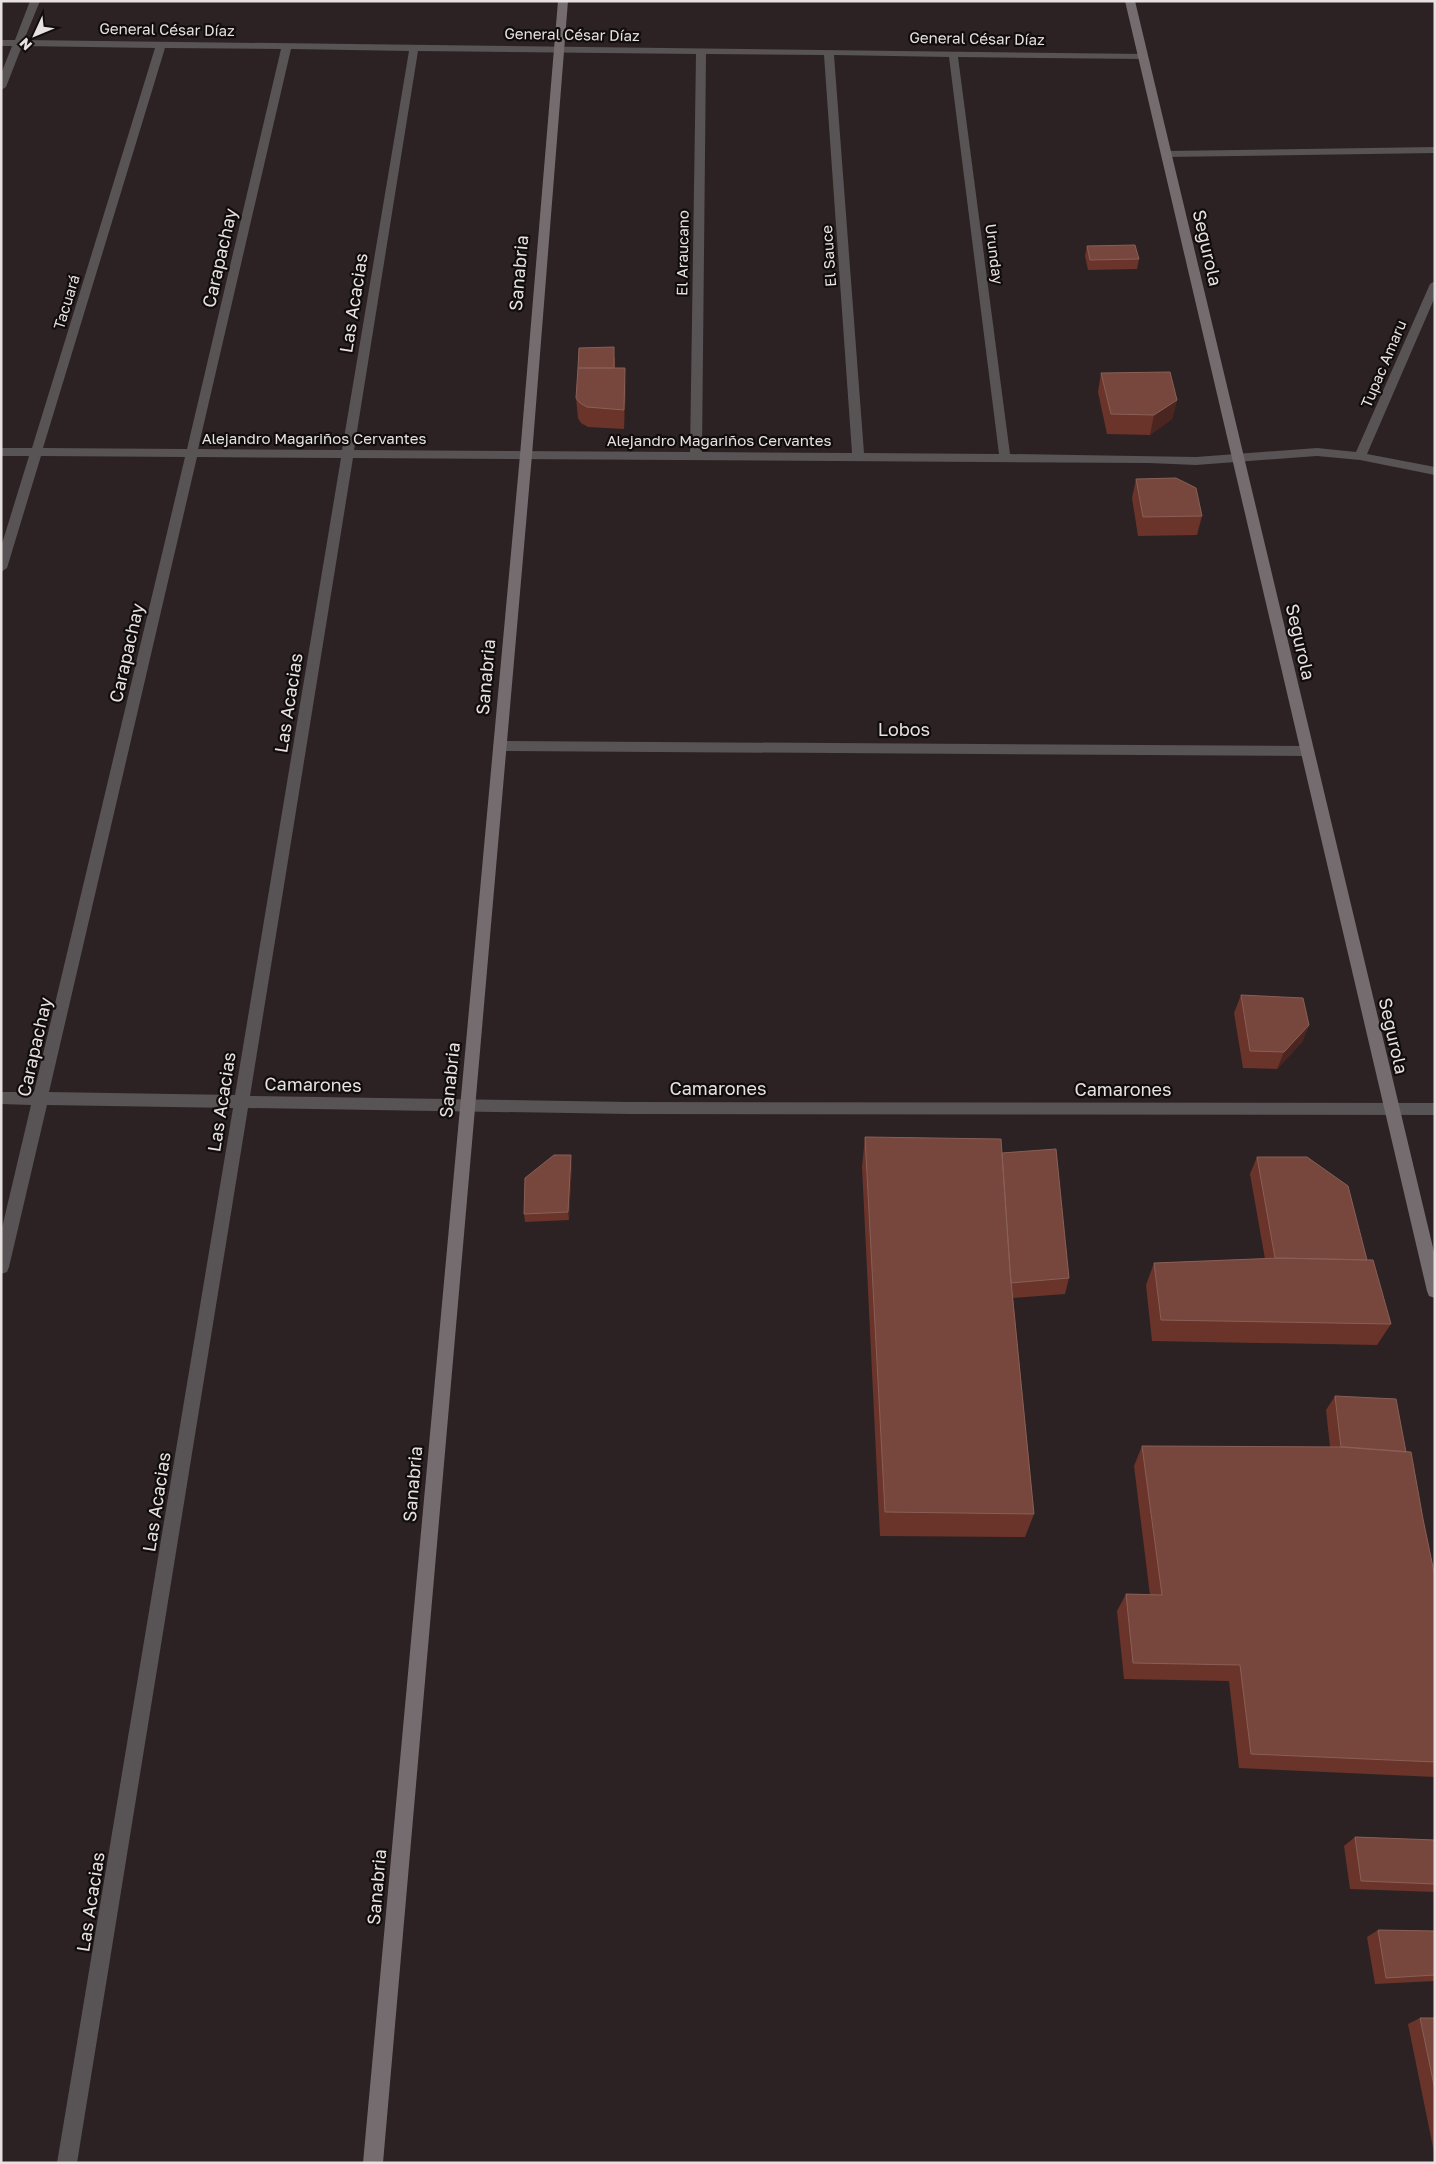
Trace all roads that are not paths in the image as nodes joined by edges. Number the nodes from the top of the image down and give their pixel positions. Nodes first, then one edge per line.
1 (35, 1) edge
2 (564, 1) edge
3 (1130, 1) edge
4 (1, 43) edge
5 (18, 43) junction
6 (160, 45) junction
7 (287, 46) junction
8 (414, 48) junction
9 (559, 50) junction
10 (701, 51) junction
11 (830, 52) junction
12 (953, 54) junction
13 (1142, 56) junction
14 (1, 87) edge
15 (1435, 150) edge
16 (1166, 154) junction
17 (1435, 284) edge
18 (1, 452) edge
19 (37, 452) junction
20 (192, 453) junction
21 (349, 454) junction
22 (526, 455) junction
23 (696, 456) junction
24 (1360, 456) junction
25 (858, 457) junction
26 (1005, 458) junction
27 (1238, 458) junction
28 (1435, 471) edge
29 (1, 568) edge
30 (500, 746) junction
31 (1307, 751) junction
32 (1, 1098) edge
33 (41, 1099) junction
34 (241, 1103) junction
35 (467, 1105) junction
36 (1392, 1109) junction
37 (1435, 1109) edge
38 (1, 1267) edge
39 (1435, 1290) edge
40 (67, 2163) edge
41 (373, 2163) edge

1 - 5 street
2 - 9 street, Sanabria
3 - 13 street, Segurola
4 - 5 street, General César Díaz
5 - 6 street, General César Díaz
5 - 14 street
6 - 7 street, General César Díaz
6 - 19 street, Tacuará
7 - 8 street, General César Díaz
7 - 20 street, Carapachay
8 - 9 street, General César Díaz
8 - 21 street, Las Acacias
9 - 10 street, General César Díaz
9 - 22 street, Sanabria
10 - 11 street, General César Díaz
10 - 23 street, El Araucano
11 - 12 street, General César Díaz
11 - 25 street, El Sauce
12 - 13 street, General César Díaz
12 - 26 street, Urunday
13 - 16 street, Segurola
15 - 16 street
16 - 27 street, Segurola
17 - 24 street, Tupac Amaru
18 - 19 street, Alejandro Magariños Cervantes
19 - 20 street, Alejandro Magariños Cervantes
19 - 29 street, Tacuará
20 - 21 street, Alejandro Magariños Cervantes
20 - 33 street, Carapachay
21 - 22 street, Alejandro Magariños Cervantes
21 - 34 street, Las Acacias
22 - 23 street, Alejandro Magariños Cervantes
22 - 30 street, Sanabria
23 - 25 street, Alejandro Magariños Cervantes
24 - 27 street, Alejandro Magariños Cervantes
24 - 28 street, Alejandro Magariños Cervantes
25 - 26 street, Alejandro Magariños Cervantes
26 - 27 street, Alejandro Magariños Cervantes
27 - 31 street, Segurola
30 - 31 street, Lobos
30 - 35 street, Sanabria
31 - 36 street, Segurola
32 - 33 street, Camarones
33 - 34 street, Camarones
33 - 38 street, Carapachay
34 - 35 street, Camarones
34 - 40 street, Las Acacias
35 - 36 street, Camarones
35 - 41 street, Sanabria
36 - 37 street, Camarones
36 - 39 street, Segurola

